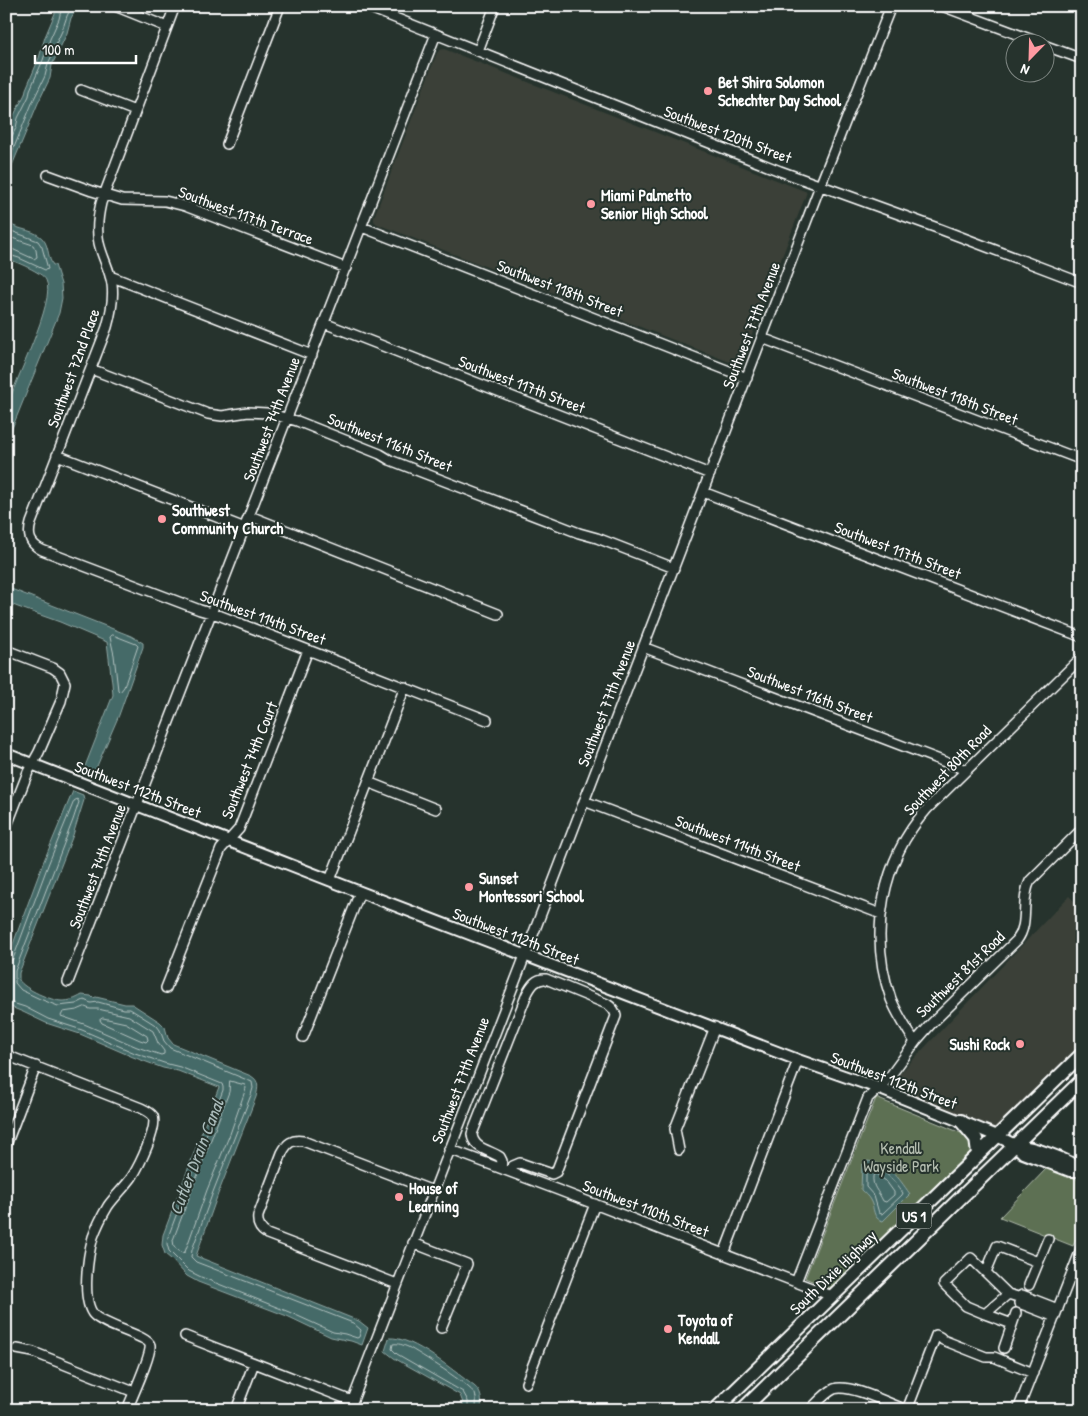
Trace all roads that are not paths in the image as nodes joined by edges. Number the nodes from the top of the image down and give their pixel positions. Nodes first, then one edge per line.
1 (115, 6) edge
2 (175, 6) edge
3 (280, 6) edge
4 (365, 6) edge
5 (496, 6) edge
6 (891, 6) edge
7 (942, 6) edge
8 (167, 27) junction
9 (1011, 32) edge
10 (436, 34) junction
11 (1056, 50) edge
12 (478, 51) junction
13 (1082, 59) edge
14 (81, 90) dead end
15 (135, 111) junction
16 (227, 144) dead end
17 (48, 175) dead end
18 (820, 186) junction
19 (104, 195) junction
20 (362, 227) junction
21 (346, 268) junction
22 (110, 276) junction
23 (1082, 283) edge
24 (324, 323) junction
25 (762, 338) junction
26 (312, 355) junction
27 (90, 369) junction
28 (747, 378) junction
29 (287, 419) junction
30 (57, 455) junction
31 (1082, 460) edge
32 (710, 474) junction
33 (703, 492) junction
34 (250, 516) junction
35 (245, 528) junction
36 (30, 540) joint
37 (674, 568) junction
38 (211, 614) junction
39 (498, 614) dead end
40 (1082, 637) edge
41 (643, 647) junction
42 (6, 650) edge
43 (308, 650) junction
44 (1082, 657) edge
45 (405, 687) junction
46 (487, 720) dead end
47 (6, 754) edge
48 (32, 764) junction
49 (966, 770) junction
50 (368, 782) junction
51 (584, 801) junction
52 (136, 805) junction
53 (436, 809) dead end
54 (6, 828) edge
55 (1082, 829) edge
56 (229, 840) junction
57 (330, 880) junction
58 (360, 892) junction
59 (881, 914) junction
60 (525, 955) junction
61 (68, 982) dead end
62 (166, 988) dead end
63 (715, 1027) junction
64 (303, 1037) dead end
65 (915, 1042) junction
66 (1082, 1054) edge
67 (6, 1055) edge
68 (798, 1060) junction
69 (36, 1066) junction
70 (1082, 1080) edge
71 (878, 1088) junction
72 (961, 1121) junction
73 (997, 1136) junction
74 (6, 1145) edge
75 (1015, 1145) junction
76 (450, 1149) junction
77 (679, 1150) dead end
78 (978, 1154) junction
79 (538, 1169) junction
80 (505, 1170) junction
81 (1082, 1170) edge
82 (531, 1180) junction
83 (433, 1191) junction
84 (595, 1204) junction
85 (1048, 1240) dead end
86 (413, 1243) junction
87 (1082, 1247) edge
88 (724, 1254) junction
89 (1038, 1262) junction
90 (986, 1272) junction
91 (796, 1282) junction
92 (397, 1284) junction
93 (1030, 1285) dead end
94 (1008, 1294) junction
95 (832, 1296) junction
96 (851, 1304) junction
97 (1016, 1313) dead end
98 (1056, 1313) junction
99 (985, 1314) junction
100 (1012, 1324) junction
101 (441, 1328) dead end
102 (185, 1336) dead end
103 (1004, 1348) dead end
104 (17, 1350) dead end
105 (254, 1363) junction
106 (1033, 1373) junction
107 (526, 1383) dead end
108 (134, 1392) junction
109 (350, 1406) edge
110 (127, 1410) edge
111 (236, 1410) edge
112 (715, 1410) edge
113 (742, 1410) edge
114 (810, 1410) edge
115 (906, 1410) edge
116 (1018, 1410) edge

1 - 8 street
2 - 8 street, Southwest 72nd Place
3 - 16 street
4 - 10 street, Southwest 120th Street
5 - 12 street
6 - 18 street, Southwest 77th Avenue
7 - 9 street
8 - 15 street, Southwest 72nd Place
10 - 12 street, Southwest 120th Street
10 - 20 street, Southwest 74th Avenue
11 - 13 street
12 - 18 street, Southwest 120th Street
14 - 15 street
15 - 19 street, Southwest 72nd Place
17 - 19 street, Southwest 117th Terrace
18 - 23 street, Southwest 120th Street
18 - 25 street, Southwest 77th Avenue
19 - 21 street, Southwest 117th Terrace
19 - 22 street, Southwest 72nd Place
20 - 21 street, Southwest 74th Avenue
20 - 28 street, Southwest 118th Street
21 - 24 street, Southwest 74th Avenue
22 - 26 street
22 - 27 street, Southwest 72nd Place
24 - 26 street, Southwest 74th Avenue
24 - 32 street, Southwest 117th Street
25 - 28 street, Southwest 77th Avenue
25 - 31 street, Southwest 118th Street
26 - 29 street, Southwest 74th Avenue
27 - 29 street, Southwest 116th Street
27 - 30 street, Southwest 72nd Place
28 - 32 street, Southwest 77th Avenue
29 - 34 street, Southwest 74th Avenue
29 - 37 street, Southwest 116th Street
30 - 35 street
30 - 36 street, Southwest 72nd Place
32 - 33 street, Southwest 77th Avenue
33 - 37 street, Southwest 77th Avenue
33 - 40 street, Southwest 117th Street
34 - 35 street, Southwest 74th Avenue
34 - 39 street
35 - 38 street, Southwest 74th Avenue
36 - 38 street, Southwest 114th Street
37 - 41 street, Southwest 77th Avenue
38 - 43 street, Southwest 114th Street
38 - 52 street, Southwest 74th Avenue
41 - 49 street, Southwest 116th Street
41 - 51 street, Southwest 77th Avenue
42 - 48 street
43 - 45 street, Southwest 114th Street
43 - 56 street, Southwest 74th Court
44 - 49 street, Southwest 80th Road
45 - 46 street, Southwest 114th Street
45 - 50 street
47 - 48 main road, Southwest 112th Street
48 - 52 main road, Southwest 112th Street
48 - 54 street
49 - 59 street, Southwest 80th Road
50 - 53 street
50 - 57 street
51 - 59 street, Southwest 114th Street
51 - 60 street, Southwest 77th Avenue
52 - 56 main road, Southwest 112th Street
52 - 61 street, Southwest 74th Avenue
55 - 65 street, Southwest 81st Road
56 - 57 main road, Southwest 112th Street
56 - 62 street, Southwest 74th Court
57 - 58 main road, Southwest 112th Street
58 - 60 main road, Southwest 112th Street
58 - 64 street
59 - 65 street, Southwest 80th Road
60 - 63 main road, Southwest 112th Street
60 - 76 street, Southwest 77th Avenue
63 - 68 main road, Southwest 112th Street
63 - 77 street
65 - 71 street, Southwest 81st Road
66 - 73 highway, South Dixie Highway / US 1
67 - 69 street
68 - 71 main road, Southwest 112th Street
68 - 88 street
69 - 74 street
69 - 108 street
70 - 75 highway, US 1
71 - 72 main road, Southwest 112th Street
71 - 91 street, Southwest 81st Road
72 - 73 main road, Southwest 112th Street
72 - 78 highway
73 - 75 main road, Southwest 112th Street
73 - 78 highway, South Dixie Highway / US 1
75 - 81 main road, Southwest 112th Street
75 - 96 highway, US 1
76 - 80 street, Southwest 110th Street
76 - 83 street, Southwest 77th Avenue
78 - 95 highway, South Dixie Highway / US 1
79 - 80 street
79 - 80 street
79 - 82 street
80 - 82 street, Southwest 110th Street
82 - 84 street, Southwest 110th Street
83 - 86 street, Southwest 77th Avenue
83 - 92 street
84 - 88 street, Southwest 110th Street
84 - 107 street
85 - 89 street
86 - 92 street, Southwest 77th Avenue
86 - 101 street
87 - 98 street
88 - 91 street, Southwest 110th Street
89 - 90 street
89 - 93 street
90 - 94 street
90 - 99 street
91 - 95 street, Southwest 110th Street
92 - 109 street, Southwest 77th Avenue
94 - 98 street
94 - 99 street
95 - 96 highway
95 - 112 highway, South Dixie Highway / US 1
96 - 113 highway, US 1
97 - 100 street
98 - 106 street
99 - 100 street
100 - 103 street
102 - 105 street
104 - 108 street
105 - 109 street
105 - 111 street
106 - 115 street
106 - 116 street
108 - 110 street
114 - 115 street

